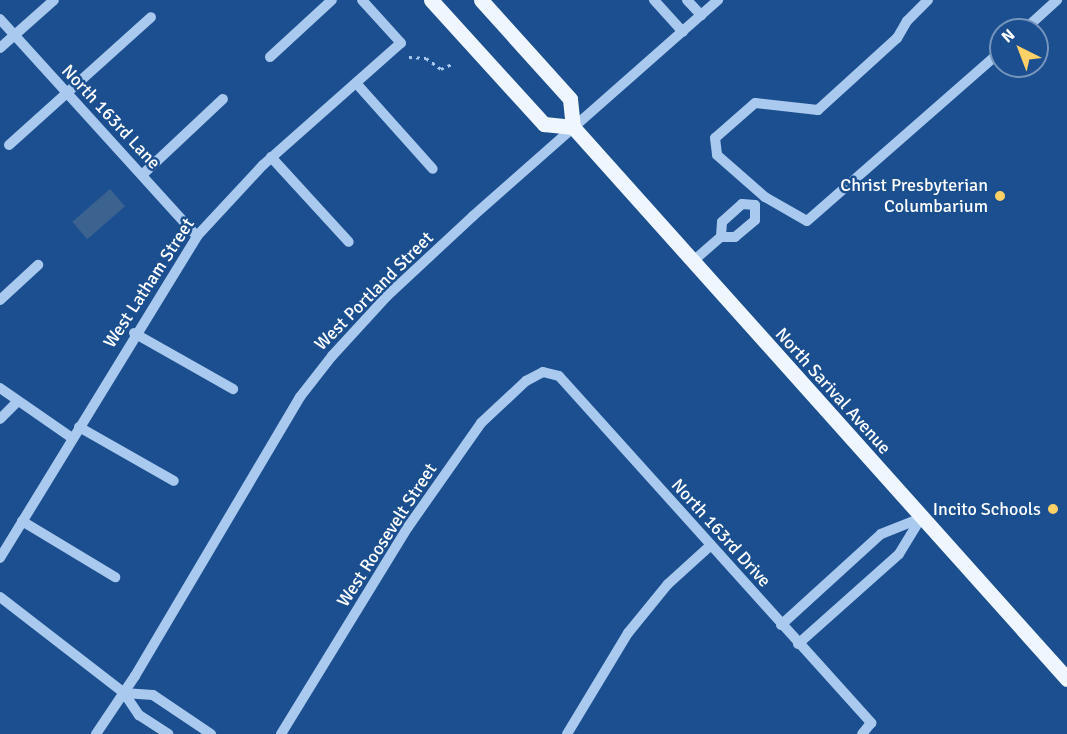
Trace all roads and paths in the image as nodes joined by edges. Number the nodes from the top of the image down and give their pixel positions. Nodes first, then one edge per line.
1 (54, 0) edge
2 (333, 0) edge
3 (362, 0) edge
4 (431, 0) edge
5 (481, 0) edge
6 (654, 0) edge
7 (687, 0) edge
8 (718, 0) edge
9 (928, 0) edge
10 (1057, 0) edge
11 (701, 15) junction
12 (152, 17) dead end
13 (1037, 18) edge
14 (0, 19) edge
15 (683, 32) junction
16 (14, 36) junction
17 (0, 48) edge
18 (270, 57) dead end
19 (410, 57) dead end
20 (989, 62) edge
21 (454, 63) dead end
22 (356, 83) junction
23 (67, 93) junction
24 (224, 99) dead end
25 (573, 127) junction
26 (9, 145) dead end
27 (271, 158) junction
28 (433, 169) dead end
29 (142, 175) junction
30 (765, 197) junction
31 (756, 205) junction
32 (197, 236) junction
33 (721, 237) junction
34 (349, 242) dead end
35 (692, 262) junction
36 (38, 265) dead end
37 (0, 300) edge
38 (134, 333) junction
39 (543, 372) joint
40 (0, 388) edge
41 (232, 389) dead end
42 (17, 402) junction
43 (0, 419) edge
44 (78, 427) junction
45 (72, 438) junction
46 (174, 481) dead end
47 (921, 518) junction
48 (22, 520) junction
49 (711, 545) junction
50 (0, 558) edge
51 (115, 577) dead end
52 (0, 597) edge
53 (780, 625) junction
54 (798, 644) junction
55 (1067, 679) edge
56 (124, 693) junction
57 (96, 734) edge
58 (168, 734) edge
59 (211, 734) edge
60 (281, 734) edge
61 (567, 734) edge
62 (862, 734) edge

1 - 16 street
2 - 18 street
3 - 22 street, West Latham Street
4 - 25 main road
5 - 25 main road
6 - 15 street
7 - 11 street
8 - 11 street, West Portland Street
9 - 30 street
10 - 13 street
11 - 15 street, West Portland Street
12 - 23 street
14 - 16 street, North 163rd Lane
15 - 25 street, West Portland Street
16 - 17 street
16 - 23 street, North 163rd Lane
19 - 21 path
20 - 30 street
22 - 27 street, West Latham Street
22 - 28 street
23 - 26 street
23 - 29 street, North 163rd Lane
24 - 29 street
25 - 35 main road, North Sarival Avenue
25 - 56 street, West Portland Street
27 - 32 street, West Latham Street
27 - 34 street
29 - 32 street, North 163rd Lane
30 - 31 street
31 - 33 street
31 - 33 street
32 - 38 street, West Latham Street
33 - 35 street
35 - 47 main road, North Sarival Avenue
36 - 37 street
38 - 41 street
38 - 44 street, West Latham Street
39 - 49 street, North 163rd Drive
39 - 60 street, West Roosevelt Street
40 - 42 street
42 - 43 street
42 - 45 street
44 - 45 street, West Latham Street
44 - 46 street
45 - 48 street, West Latham Street
47 - 53 street
47 - 54 street
47 - 55 main road, North Sarival Avenue
48 - 50 street, West Latham Street
48 - 51 street
49 - 53 street, North 163rd Drive
49 - 61 street
52 - 56 street
53 - 54 street, North 163rd Drive
54 - 62 street, North 163rd Drive
56 - 57 street, West Portland Street
56 - 58 street
56 - 59 street

